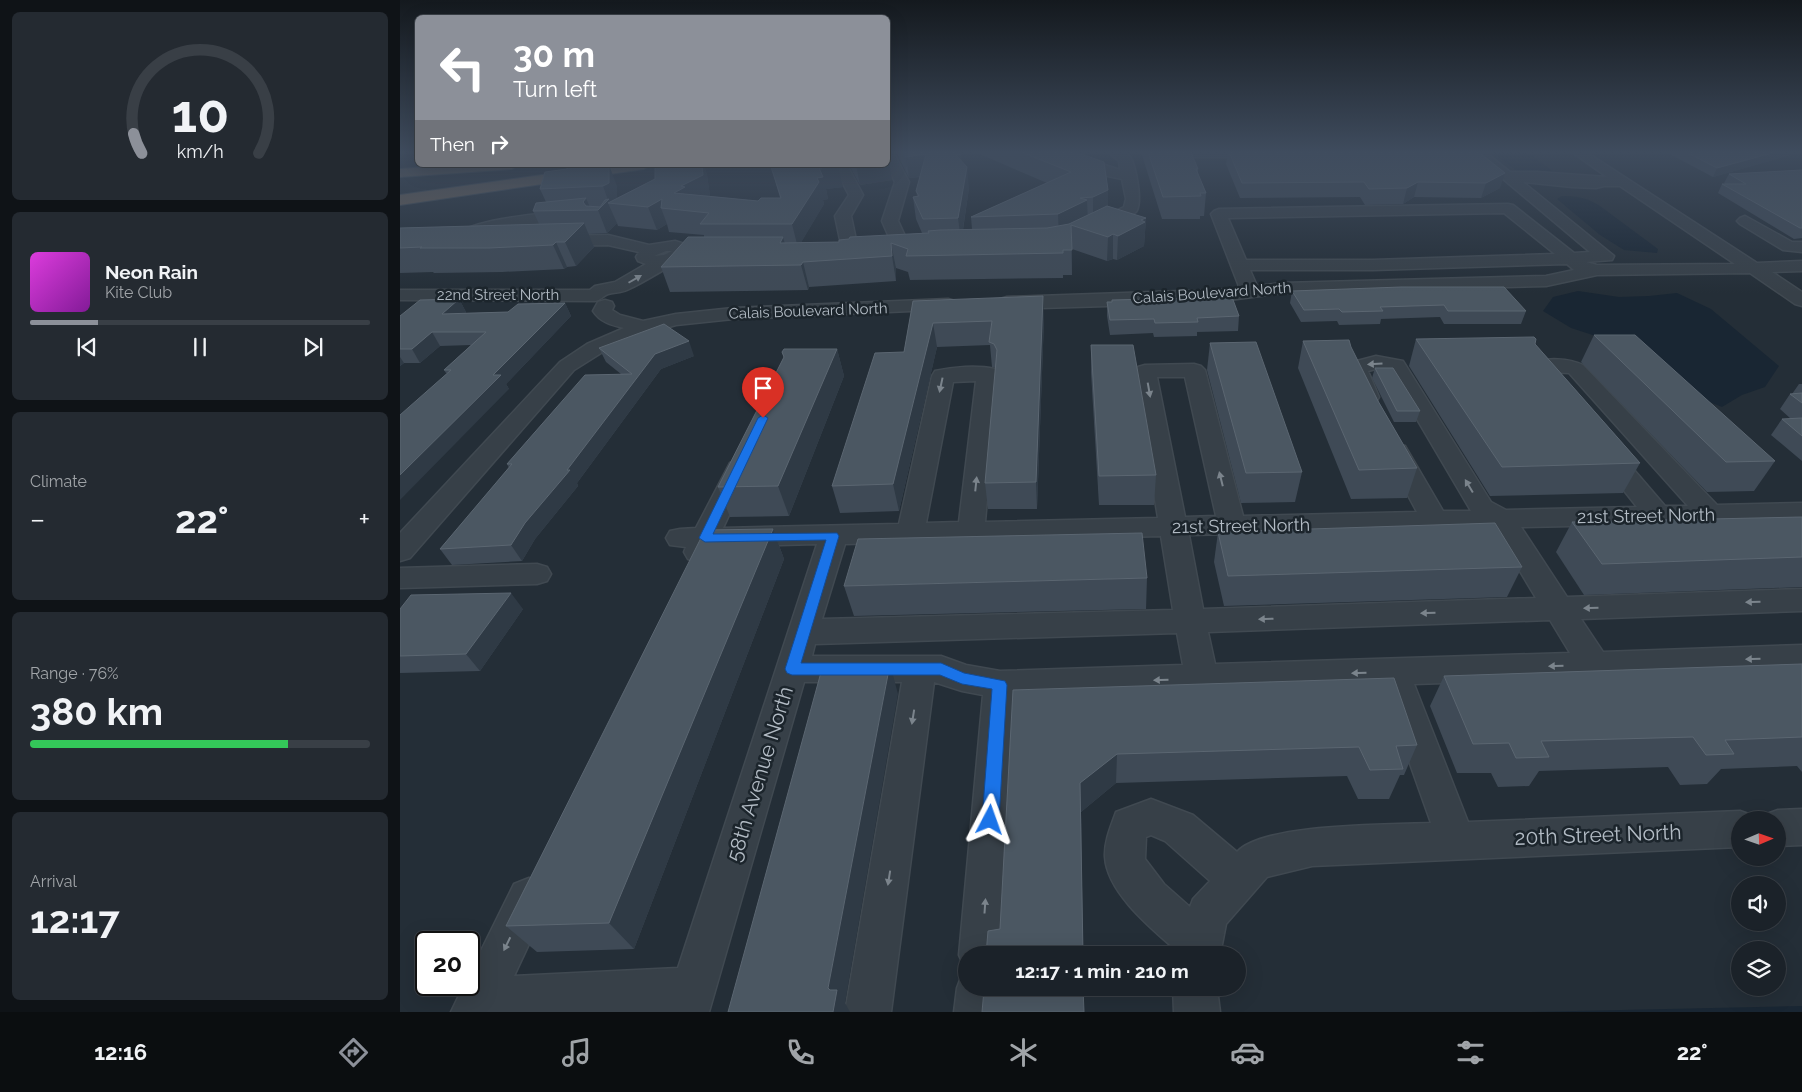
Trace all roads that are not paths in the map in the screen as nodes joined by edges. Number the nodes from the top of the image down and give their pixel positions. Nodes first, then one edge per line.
1 (853, 199) edge
2 (897, 199) edge
3 (1133, 199) edge
4 (1536, 199) edge
5 (1649, 199) edge
6 (1546, 207) junction
7 (1508, 208) junction
8 (584, 214) edge
9 (1745, 220) dead end
10 (1077, 236) edge
11 (543, 241) edge
12 (494, 242) edge
13 (1802, 247) edge
14 (924, 248) edge
15 (906, 249) junction
16 (884, 251) edge
17 (867, 252) edge
18 (647, 254) junction
19 (851, 254) junction
20 (698, 255) edge
21 (831, 255) edge
22 (673, 257) junction
23 (1570, 258) junction
24 (1240, 265) junction
25 (1802, 266) edge
26 (1753, 267) junction
27 (1597, 270) junction
28 (1252, 293) junction
29 (402, 296) edge
30 (600, 297) junction
31 (1802, 300) edge
32 (991, 304) edge
33 (961, 305) edge
34 (633, 324) junction
35 (1560, 399) edge
36 (1591, 436) edge
37 (751, 444) edge
38 (1802, 512) edge
39 (1710, 514) junction
40 (1659, 516) junction
41 (1502, 519) junction
42 (1435, 521) junction
43 (1232, 526) junction
44 (1173, 527) junction
45 (972, 532) junction
46 (910, 534) junction
47 (833, 536) junction
48 (693, 538) junction
49 (400, 551) edge
50 (537, 574) dead end
51 (685, 576) edge
52 (400, 578) edge
53 (1802, 600) edge
54 (1559, 609) junction
55 (1190, 622) junction
56 (803, 632) junction
57 (1802, 658) edge
58 (1594, 665) junction
59 (792, 669) junction
60 (920, 669) junction
61 (1392, 672) junction
62 (1201, 678) junction
63 (1000, 685) junction
64 (1802, 826) edge
65 (1786, 827) edge
66 (1731, 829) edge
67 (1456, 840) junction
68 (544, 867) edge
69 (1239, 880) junction
70 (982, 946) edge
71 (1196, 946) edge
72 (1200, 946) edge
73 (978, 996) edge
74 (1196, 996) edge
75 (689, 1001) edge
76 (477, 1006) edge
77 (868, 1012) edge
78 (977, 1012) edge
79 (1197, 1012) edge

1 - 19 street
2 - 15 street
3 - 10 street
4 - 6 street
5 - 26 street
6 - 7 street
6 - 23 street
7 - 23 street
7 - 24 street
8 - 12 street
9 - 13 street
11 - 18 street
14 - 15 street
15 - 16 street
17 - 19 street
18 - 22 street
18 - 30 street
19 - 21 street
20 - 22 street
30 -> 22 street
23 - 24 street
23 - 27 street
24 - 28 street
25 - 26 street
26 - 27 street, Calais Boulevard North
26 - 31 street
27 - 28 street, Calais Boulevard North
28 - 32 street, Calais Boulevard North
29 - 30 street, 22nd Street North
30 - 34 street
33 - 34 street, Calais Boulevard North
34 - 49 street, Calais Boulevard North
35 - 39 street
36 - 40 street
37 - 48 street
38 - 39 street, 21st Street North
39 - 40 street, 21st Street North
40 - 41 street, 21st Street North
41 - 42 street, 21st Street North
41 -> 42 street
41 - 54 street
42 - 43 street, 21st Street North
43 - 44 street, 21st Street North
43 -> 44 street
44 - 45 street, 21st Street North
44 - 55 street
45 - 46 street, 21st Street North
45 -> 46 street
46 - 47 street, 21st Street North
47 - 48 street, 21st Street North
47 - 56 street, 58th Avenue North
48 - 51 street
50 - 52 street
53 -> 54 street
54 -> 55 street
54 - 58 street
55 - 56 street
55 - 62 street
56 - 59 street, 58th Avenue North
57 -> 58 street
58 -> 61 street
59 - 60 street
59 - 75 street, 58th Avenue North
60 - 63 street
60 -> 77 street
61 -> 62 street
61 - 67 street
62 -> 63 street
70 -> 63 street
64 - 65 street
66 - 67 street, 20th Street North
67 - 69 street, 20th Street North
68 -> 76 street
69 - 71 street
69 - 72 street, 20th Street North
73 - 78 street
74 - 79 street
75 - 76 street

